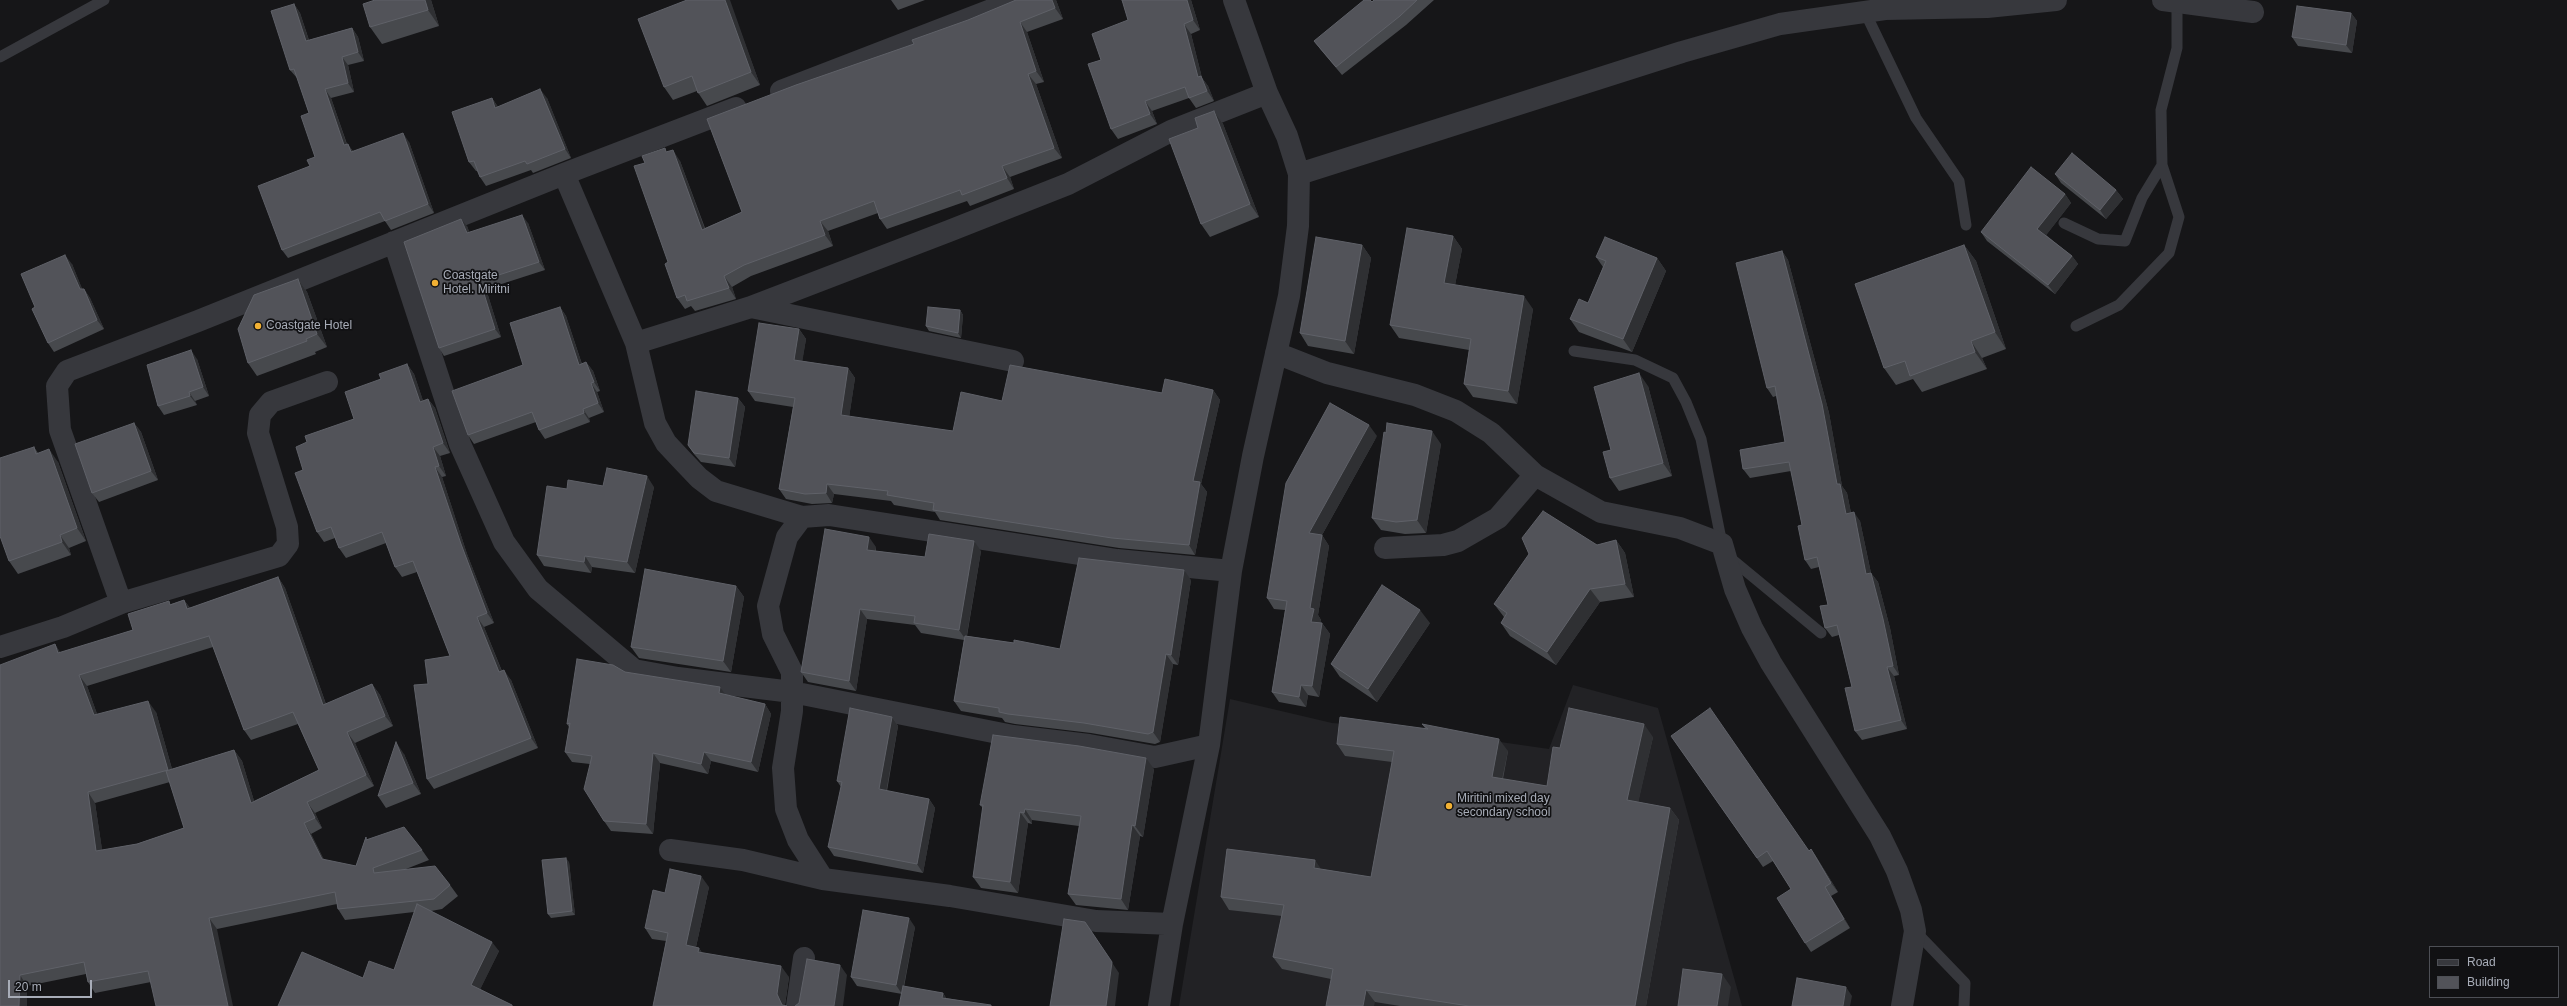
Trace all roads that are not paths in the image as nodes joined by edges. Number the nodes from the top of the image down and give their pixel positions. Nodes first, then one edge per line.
1 (104, 0) edge
2 (1017, 0) edge
3 (1234, 0) edge
4 (2056, 0) edge
5 (2170, 1) edge
6 (1865, 12) junction
7 (2253, 12) dead end
8 (0, 57) edge
9 (1267, 93) junction
10 (2162, 165) junction
11 (564, 174) junction
12 (1299, 174) junction
13 (2064, 223) dead end
14 (1966, 225) dead end
15 (394, 242) junction
16 (751, 307) junction
17 (2076, 326) dead end
18 (636, 343) junction
19 (1574, 351) dead end
20 (1276, 353) junction
21 (1013, 361) dead end
22 (326, 382) dead end
23 (1535, 475) junction
24 (802, 517) junction
25 (1385, 548) dead end
26 (1723, 549) junction
27 (1231, 571) junction
28 (120, 602) junction
29 (1821, 633) dead end
30 (0, 647) edge
31 (792, 692) junction
32 (1209, 745) junction
33 (670, 850) dead end
34 (823, 878) junction
35 (1172, 924) junction
36 (1915, 931) junction
37 (804, 958) dead end
38 (797, 1006) edge
39 (1159, 1006) edge
40 (1902, 1006) edge
41 (1964, 1006) edge

1 - 8 lane
2 - 11 street
3 - 9 street
4 - 6 street
5 - 7 street
5 - 10 lane
6 - 12 street
6 - 14 lane
9 - 12 street
9 - 16 street
10 - 13 lane
10 - 17 lane
11 - 15 street
11 - 18 street
12 - 20 street
15 - 28 street
15 - 31 street
16 - 18 street
16 - 21 street
18 - 24 street
19 - 26 lane
20 - 23 street
20 - 27 street
22 - 28 street
23 - 25 street
23 - 26 street
24 - 27 street
24 - 31 street
26 - 29 lane
26 - 36 street
27 - 32 street
28 - 30 street
31 - 32 street
31 - 34 street
32 - 35 street
33 - 34 street
34 - 35 street
35 - 39 street
36 - 40 street
36 - 41 lane
37 - 38 street

